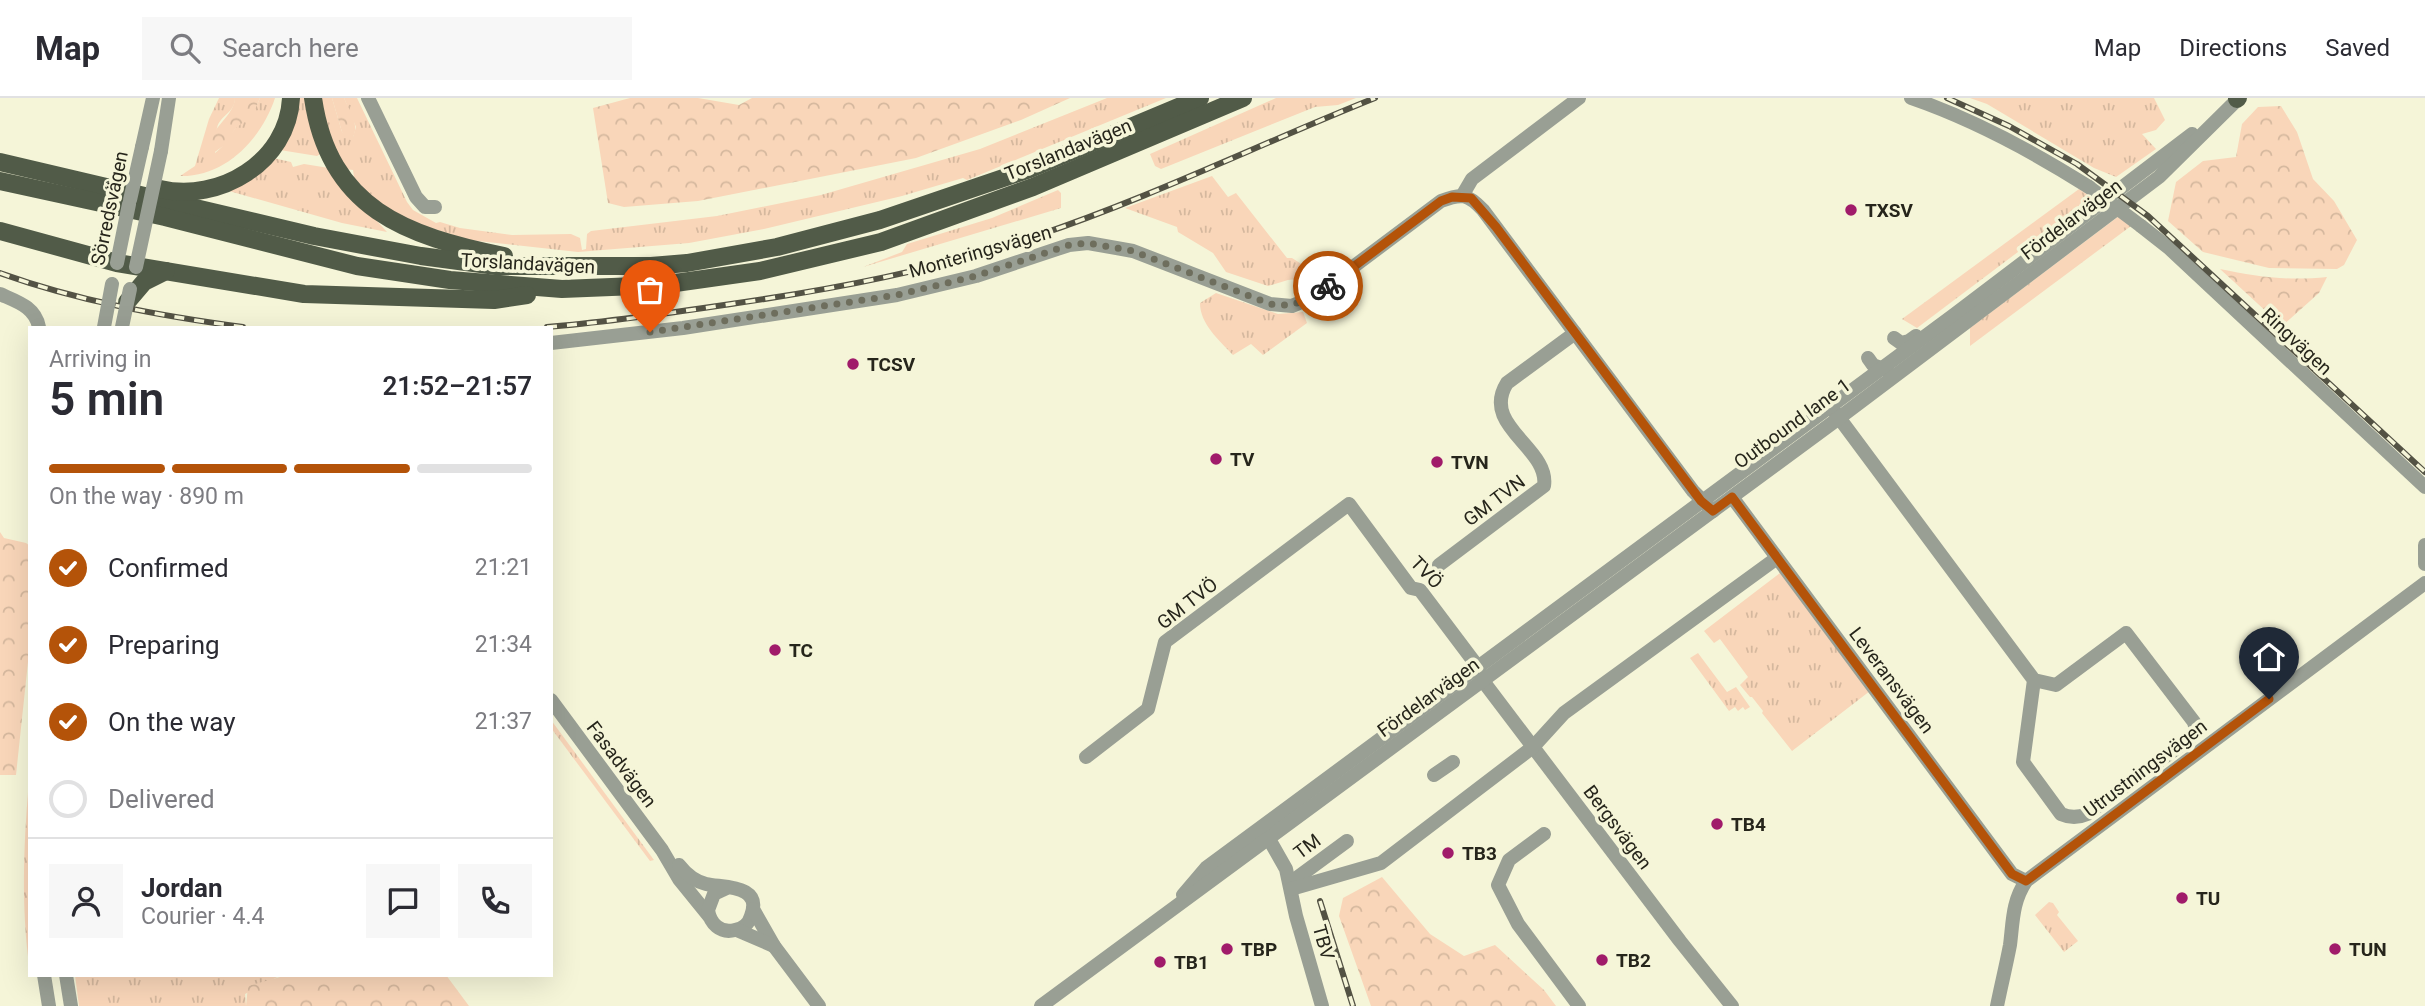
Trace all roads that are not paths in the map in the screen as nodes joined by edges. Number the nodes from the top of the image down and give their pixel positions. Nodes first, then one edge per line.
1 (153, 98) edge
2 (169, 98) edge
3 (292, 98) edge
4 (313, 98) edge
5 (368, 98) edge
6 (1200, 98) edge
7 (1243, 98) edge
8 (1579, 98) edge
9 (1911, 98) edge
10 (2238, 98) edge
11 (0, 153) edge
12 (0, 162) edge
13 (0, 181) edge
14 (1462, 196) junction
15 (435, 207) dead end
16 (0, 231) edge
17 (48, 245) junction
18 (117, 263) junction
19 (136, 267) junction
20 (559, 267) junction
21 (166, 271) junction
22 (113, 284) junction
23 (562, 289) junction
24 (0, 295) edge
25 (127, 302) junction
26 (39, 326) edge
27 (104, 326) edge
28 (122, 326) edge
29 (1939, 326) junction
30 (1574, 333) junction
31 (1894, 338) dead end
32 (553, 342) edge
33 (1918, 359) junction
34 (1882, 368) junction
35 (1898, 368) junction
36 (1863, 375) junction
37 (1833, 410) junction
38 (2425, 487) edge
39 (1732, 497) junction
40 (1349, 504) joint
41 (1705, 504) junction
42 (2425, 545) edge
43 (1777, 558) junction
44 (2425, 564) edge
45 (1439, 565) dead end
46 (2425, 583) edge
47 (1480, 674) junction
48 (2034, 680) junction
49 (553, 703) edge
50 (1533, 747) junction
51 (1086, 757) dead end
52 (1453, 762) dead end
53 (1434, 775) dead end
54 (1266, 833) junction
55 (1544, 834) dead end
56 (1347, 841) dead end
57 (662, 850) junction
58 (2026, 881) junction
59 (1290, 886) junction
60 (729, 887) junction
61 (753, 909) junction
62 (709, 916) junction
63 (737, 930) junction
64 (774, 946) junction
65 (1312, 972) junction
66 (44, 977) edge
67 (66, 977) edge
68 (49, 1006) edge
69 (71, 1006) edge
70 (819, 1006) edge
71 (1041, 1006) edge
72 (1322, 1006) edge
73 (1332, 1006) edge
74 (1579, 1006) edge
75 (1732, 1006) edge
76 (1997, 1006) edge

1 - 18 street, Sörredsvägen, bridge
2 - 19 street, Sörredsvägen, bridge
3 - 11 main road
4 - 20 main road
5 - 15 street
6 - 20 main road, Torslandavägen
7 - 23 main road, Torslandavägen
8 - 14 street
9 - 38 street, Ringvägen, bridge
10 - 29 street, Fördelarvägen
10 - 33 street, Fördelarvägen
12 - 20 main road, Torslandavägen
13 - 23 main road, Torslandavägen
14 - 30 street
14 - 32 street, Monteringsvägen
16 - 17 main road
17 - 18 main road
17 - 22 main road
18 - 19 main road, bridge
18 - 22 street, Sörredsvägen
19 - 21 main road
19 - 25 street, Sörredsvägen, bridge
21 - 23 main road
21 - 25 main road
22 - 27 street, Sörredsvägen, bridge
24 - 26 street
25 - 28 street, Sörredsvägen, bridge
29 - 31 street, Fördelarvägen
29 - 34 street, Fördelarvägen
30 - 41 street
30 - 45 street, GM TVN
33 - 35 street, Fördelarvägen
33 - 37 street, Fördelarvägen
34 - 35 street, Fördelarvägen
34 - 36 street
35 - 37 street, Outbound lane 1
36 - 37 street
36 - 37 street
37 - 39 street
37 - 41 street
37 - 48 street
39 - 41 street
39 - 43 street, Leveransvägen
40 - 47 street, TVÖ
40 - 51 street, GM TVÖ
41 - 47 street, Fördelarvägen
42 - 44 street
43 - 50 street
43 - 58 street, Leveransvägen
46 - 58 street, Utrustningsvägen
47 - 50 street, Bergsvägen
47 - 54 street, Fördelarvägen
48 - 48 street
49 - 57 street, Fasadvägen
50 - 59 street
50 - 75 street, Bergsvägen
52 - 53 street
54 - 59 street, TBV
54 - 71 street, Fördelarvägen
55 - 74 street
56 - 59 street, TM
57 - 60 street, Fasadvägen
57 - 62 street, Fasadvägen
58 - 76 street
59 - 65 street, TBV
60 - 61 street, Fasadvägen
60 - 62 street
61 - 63 street
61 - 64 street, Fasadvägen
62 - 63 street, Fasadvägen
63 - 64 street, Fasadvägen
64 - 70 street, Fasadvägen
65 - 72 street, TBV
65 - 73 street
66 - 68 street
67 - 69 street

